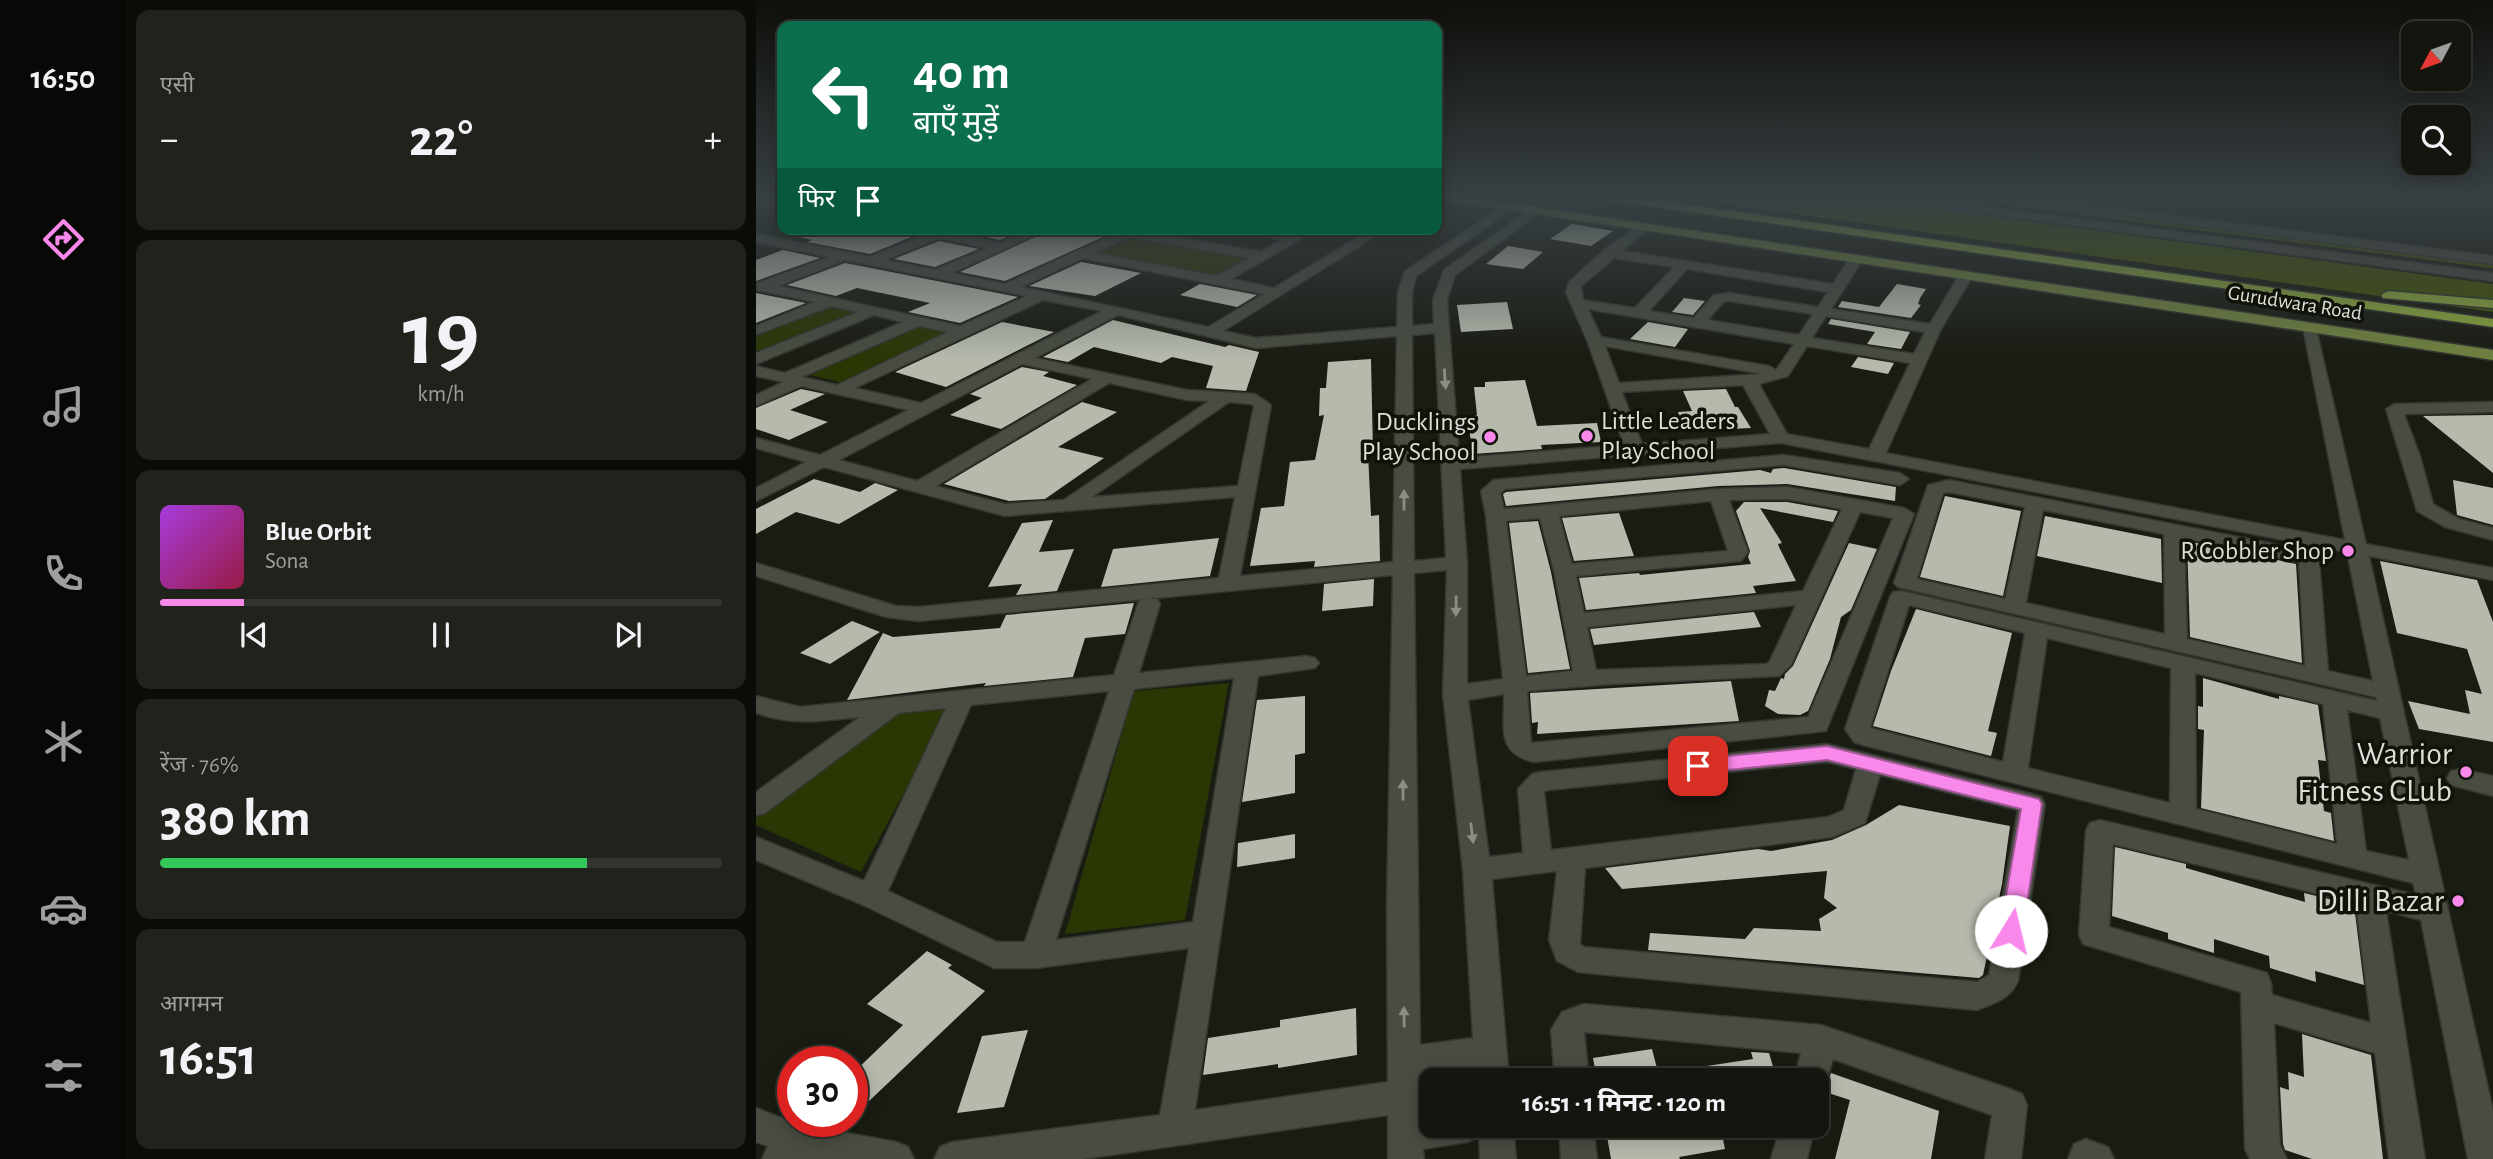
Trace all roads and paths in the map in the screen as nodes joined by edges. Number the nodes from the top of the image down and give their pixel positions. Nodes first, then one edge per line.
1 (818, 251) edge
2 (897, 251) edge
3 (993, 251) edge
4 (1088, 251) edge
5 (1237, 251) edge
6 (1272, 251) edge
7 (1344, 251) edge
8 (1443, 251) edge
9 (1480, 251) edge
10 (1612, 251) edge
11 (1803, 251) edge
12 (1988, 251) edge
13 (2051, 251) edge
14 (2295, 251) edge
15 (2423, 251) edge
16 (1609, 253) junction
17 (1082, 254) junction
18 (845, 256) junction
19 (1263, 256) junction
20 (1856, 259) junction
21 (2493, 260) edge
22 (872, 261) junction
23 (1684, 265) junction
24 (937, 274) junction
25 (1966, 275) junction
26 (2493, 277) edge
27 (1218, 280) junction
28 (759, 288) edge
29 (1007, 288) junction
30 (1836, 289) junction
31 (2320, 289) junction
32 (1275, 292) junction
33 (1041, 295) junction
34 (830, 301) junction
35 (1577, 303) junction
36 (2493, 304) edge
37 (1116, 310) junction
38 (872, 311) junction
39 (1821, 312) junction
40 (1639, 313) junction
41 (2493, 314) edge
42 (918, 321) junction
43 (1698, 323) junction
44 (2493, 323) edge
45 (2310, 327) junction
46 (1441, 328) junction
47 (1934, 329) junction
48 (1405, 330) junction
49 (756, 331) edge
50 (962, 331) junction
51 (1211, 332) junction
52 (1595, 340) junction
53 (1803, 340) junction
54 (2493, 355) edge
55 (756, 359) edge
56 (1020, 359) junction
57 (1920, 360) junction
58 (756, 371) edge
59 (1782, 373) junction
60 (793, 379) junction
61 (1104, 379) junction
62 (1748, 380) junction
63 (1613, 388) junction
64 (839, 390) junction
65 (1225, 398) junction
66 (756, 401) edge
67 (2493, 407) edge
68 (924, 409) junction
69 (1781, 438) junction
70 (756, 443) edge
71 (1635, 450) junction
72 (1875, 456) junction
73 (823, 461) junction
74 (1451, 464) junction
75 (1900, 479) dead end
76 (920, 487) junction
77 (1246, 491) junction
78 (756, 495) edge
79 (1718, 495) junction
80 (2035, 503) junction
81 (1854, 504) junction
82 (1068, 505) junction
83 (1548, 513) junction
84 (1496, 516) junction
85 (2174, 531) junction
86 (2493, 534) edge
87 (2356, 546) junction
88 (1457, 564) junction
89 (1404, 568) junction
90 (756, 569) edge
91 (1563, 570) junction
92 (2493, 574) edge
93 (1228, 583) junction
94 (1811, 597) junction
95 (1149, 604) dead end
96 (2014, 607) junction
97 (1575, 621) junction
98 (2037, 628) junction
99 (2180, 655) junction
100 (1307, 663) dead end
101 (1247, 671) junction
102 (1586, 677) junction
103 (2317, 677) junction
104 (1125, 683) junction
105 (1515, 683) junction
106 (1455, 694) junction
107 (962, 699) junction
108 (2334, 699) junction
109 (2389, 702) junction
110 (756, 704) edge
111 (892, 706) junction
112 (1870, 764) junction
113 (2014, 774) junction
114 (2459, 778) dead end
115 (2493, 786) edge
116 (756, 806) edge
117 (2183, 816) junction
118 (756, 848) edge
119 (1572, 859) junction
120 (2353, 859) junction
121 (1538, 863) junction
122 (1477, 870) junction
123 (2426, 875) junction
124 (2370, 895) junction
125 (871, 896) junction
126 (2434, 911) junction
127 (1206, 933) junction
128 (1036, 955) junction
129 (2256, 1004) junction
130 (1821, 1040) junction
131 (2391, 1043) junction
132 (1405, 1062) junction
133 (1491, 1066) edge
134 (1571, 1068) edge
135 (1814, 1068) edge
136 (1405, 1096) junction
137 (756, 1125) edge
138 (1175, 1130) junction
139 (1431, 1138) edge
140 (1497, 1138) edge
141 (1577, 1138) edge
142 (1795, 1138) edge
143 (1406, 1147) edge
144 (789, 1150) edge
145 (896, 1159) edge
146 (952, 1159) edge
147 (1499, 1159) edge
148 (1579, 1159) edge
149 (1789, 1159) edge
150 (2003, 1159) edge
151 (2086, 1159) edge
152 (2096, 1159) edge
153 (2269, 1159) edge
154 (2407, 1159) edge
155 (2486, 1159) edge

1 - 18 street
2 - 22 street
3 - 24 street
4 - 17 street
5 - 19 street
6 - 19 street
7 - 32 street
8 - 48 street
9 - 46 street
10 - 16 street
11 - 20 main road, Gurudwara Road
12 - 44 highway
13 - 31 highway
14 - 26 street
15 - 21 street
16 - 23 street
16 - 35 street
17 - 27 street
17 - 29 street
18 - 22 street
18 - 28 street
19 - 27 street
20 - 25 main road, Gurudwara Road
20 - 30 street
22 - 24 street
23 - 30 street
23 - 40 street
24 - 29 street
25 - 45 main road, Gurudwara Road
25 - 47 street
27 - 32 street
28 - 34 street
29 - 33 street
30 - 39 street
31 - 36 highway
31 - 41 highway
32 - 51 street
33 - 37 street
33 - 50 street
34 - 38 street
34 - 49 street
35 - 40 street
35 - 52 street
37 - 51 street
37 - 56 street
38 - 42 street
38 - 55 street
39 - 43 street
39 - 47 street
39 - 53 street
40 - 43 street
42 - 50 street
42 - 60 street
43 - 53 street
45 - 54 main road, Gurudwara Road
45 - 87 street
46 - 48 street
46 -> 74 street
47 - 57 street
48 - 51 street
89 -> 48 street
50 - 64 street
52 - 59 street
52 - 63 street
53 - 57 street
53 - 59 street
56 - 61 street
56 - 68 street
57 - 72 street
58 - 60 street
59 - 62 street
60 - 64 street
60 - 66 street
61 - 65 street
61 - 76 street
62 - 63 street
62 - 69 street
63 - 71 street
64 - 68 street
65 - 77 street
65 - 82 street
67 - 86 street
68 - 73 street
69 - 71 street
69 - 72 street
70 - 73 street
71 - 74 street
72 - 87 street
73 - 76 street
73 - 78 street
74 - 88 street
75 - 84 street
76 - 82 street
77 - 82 street
77 - 93 street
79 - 81 street
79 - 83 street
79 - 91 street
80 - 85 street
80 - 96 street
80 - 96 street
81 - 94 street
81 - 105 street
83 - 84 street
83 - 91 street
84 - 105 street
85 - 99 street
85 - 103 street
87 - 92 street
87 - 109 street
88 - 89 street
88 -> 106 street
89 - 93 street
132 -> 89 street
90 - 93 street
91 - 97 street
94 - 97 street
94 - 102 street
95 - 104 street
96 - 99 street
97 - 102 street
98 - 99 street
98 - 113 street
98 - 113 street
99 - 103 street
99 - 108 street
99 - 117 street
100 - 101 street
101 - 104 street
101 - 127 street
102 - 105 street
103 - 109 street
104 - 107 street
104 - 128 street
105 - 106 street
106 -> 122 street
107 - 111 street
107 - 125 street
108 - 109 street
108 - 120 street
109 - 123 street
110 - 111 street
111 - 116 street
112 - 119 street
112 - 119 street
112 - 121 street
113 - 117 street
114 - 115 street
117 - 120 street
118 - 125 street
119 - 121 street
120 - 123 street
121 - 122 street
122 - 133 street
123 - 126 street
124 - 126 street
124 - 129 street
124 - 131 street
125 - 128 street
126 - 155 street
127 - 128 street
127 - 138 street
129 - 131 street
129 - 153 street
130 - 134 street
130 - 135 street
130 - 150 street
131 - 154 street
132 - 133 street
132 - 136 street
136 - 138 street
136 - 143 street
137 - 144 street
138 - 146 street
139 - 143 street
140 - 147 street
141 - 148 street
142 - 149 street
144 - 145 street
151 - 152 street

